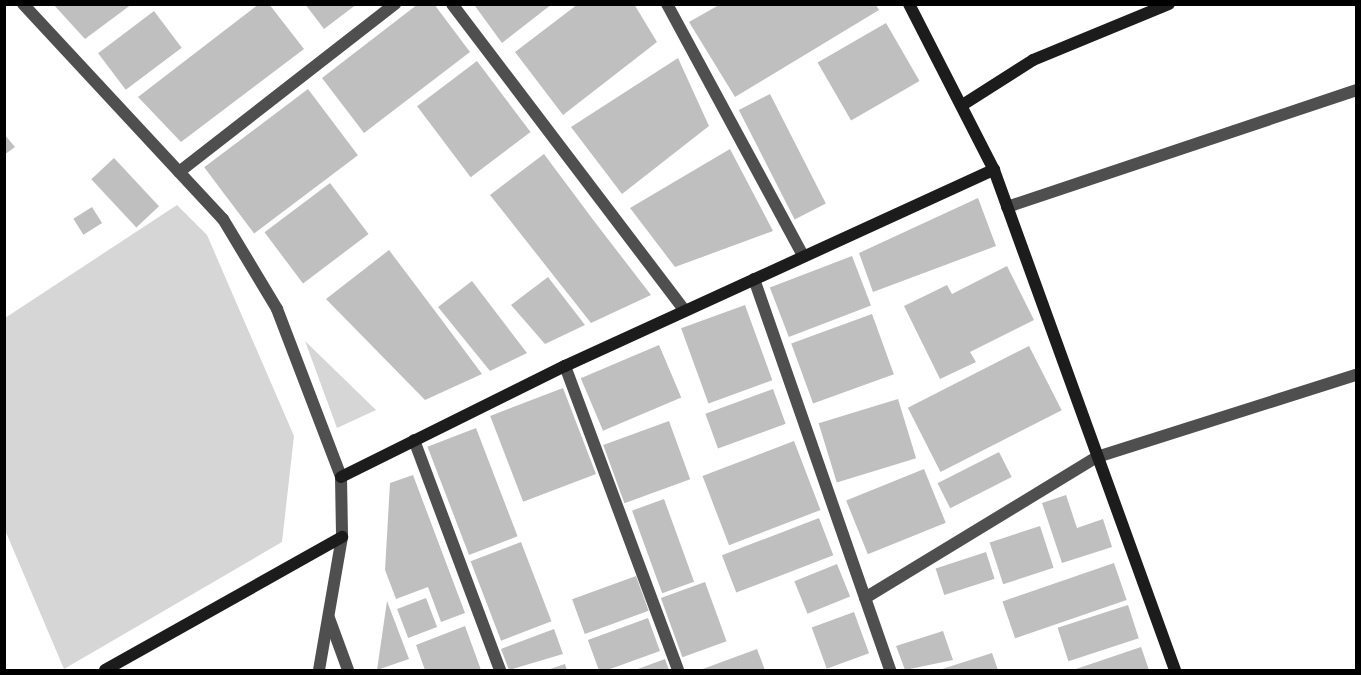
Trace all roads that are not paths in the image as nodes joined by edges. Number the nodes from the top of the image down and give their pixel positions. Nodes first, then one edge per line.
1 (23, 4) edge
2 (395, 4) edge
3 (452, 4) edge
4 (667, 4) edge
5 (909, 4) edge
6 (1169, 4) edge
7 (1356, 90) edge
8 (964, 104) junction
9 (994, 170) junction
10 (179, 172) junction
11 (1007, 207) junction
12 (803, 256) junction
13 (754, 279) junction
14 (685, 311) junction
15 (565, 366) junction
16 (1356, 375) edge
17 (414, 440) junction
18 (1097, 457) junction
19 (341, 477) junction
20 (342, 537) junction
21 (865, 598) junction
22 (328, 616) junction
23 (105, 670) edge
24 (319, 670) edge
25 (348, 670) edge
26 (500, 670) edge
27 (678, 670) edge
28 (890, 670) edge
29 (1175, 670) edge

1 - 10 street
2 - 10 street
3 - 14 street
4 - 12 street
5 - 8 street
6 - 8 street
7 - 11 street
8 - 9 street
9 - 11 street
9 - 12 street
10 - 19 street
11 - 18 street
12 - 13 street
13 - 14 street
13 - 21 street
14 - 15 street
15 - 17 street
15 - 27 street
16 - 18 street
17 - 19 street
17 - 26 street
18 - 21 street
18 - 29 street
19 - 20 street
20 - 22 street
20 - 23 street
21 - 28 street
22 - 24 street
22 - 25 street

